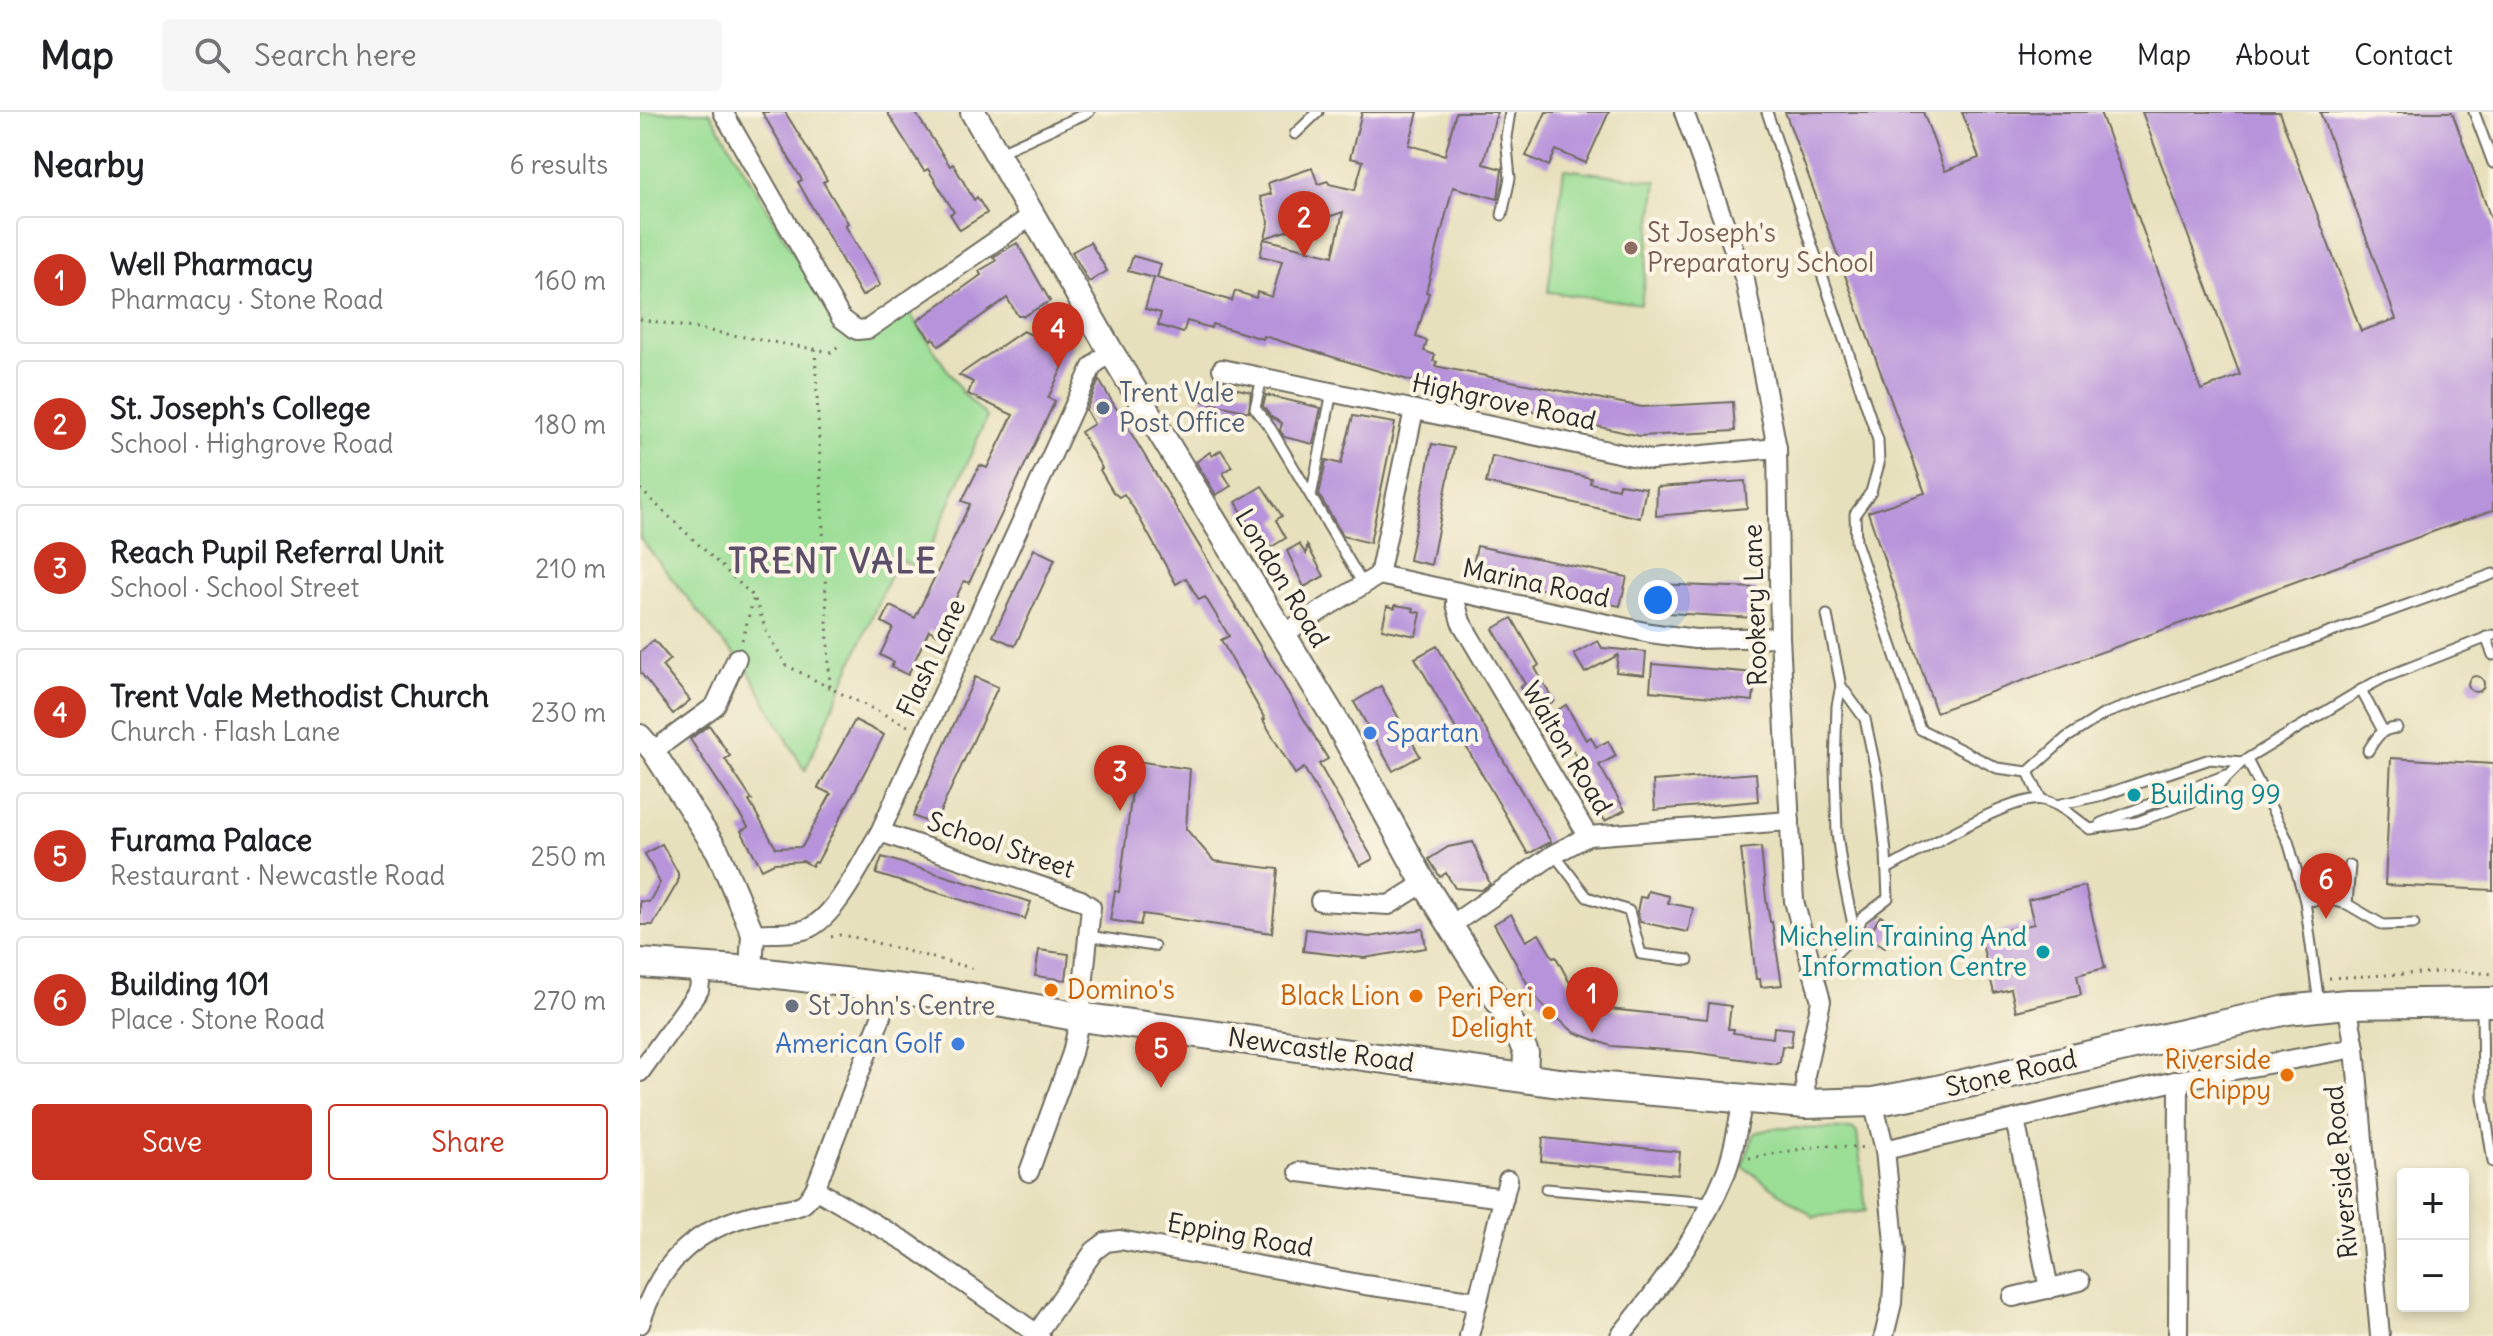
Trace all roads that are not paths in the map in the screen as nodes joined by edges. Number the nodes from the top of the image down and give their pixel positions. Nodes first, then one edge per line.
1 (723, 112) edge
2 (973, 112) edge
3 (1089, 112) edge
4 (1318, 112) edge
5 (1510, 112) edge
6 (1684, 112) edge
7 (1767, 112) edge
8 (2474, 112) edge
9 (1295, 134) dead end
10 (998, 153) junction
11 (2493, 163) edge
12 (1033, 215) junction
13 (1502, 215) dead end
14 (1110, 350) junction
15 (1222, 369) dead end
16 (1262, 378) junction
17 (1332, 392) junction
18 (1414, 410) junction
19 (1777, 448) junction
20 (1311, 496) junction
21 (2493, 574) edge
22 (1372, 580) junction
23 (1457, 592) junction
24 (1827, 615) dead end
25 (1283, 634) junction
26 (2490, 636) edge
27 (1780, 637) junction
28 (2493, 655) edge
29 (737, 658) road end
30 (1841, 686) junction
31 (2361, 690) junction
32 (2397, 728) dead end
33 (2383, 731) junction
34 (646, 743) edge
35 (2368, 751) dead end
36 (2244, 761) junction
37 (2028, 772) junction
38 (2041, 799) junction
39 (2057, 805) junction
40 (1790, 821) junction
41 (880, 832) junction
42 (1588, 836) junction
43 (1554, 854) junction
44 (2350, 865) dead end
45 (1887, 869) junction
46 (1424, 883) junction
47 (1320, 901) dead end
48 (2305, 901) junction
49 (2347, 904) junction
50 (2414, 924) dead end
51 (1450, 926) junction
52 (753, 934) junction
53 (1855, 934) junction
54 (1088, 936) junction
55 (1154, 946) dead end
56 (1688, 960) dead end
57 (640, 963) edge
58 (702, 967) junction
59 (1812, 967) junction
60 (751, 971) junction
61 (886, 986) junction
62 (2327, 996) junction
63 (2487, 1002) edge
64 (1080, 1017) junction
65 (2355, 1048) junction
66 (640, 1072) edge
67 (1525, 1078) junction
68 (2179, 1080) junction
69 (1743, 1100) junction
70 (1873, 1102) junction
71 (1806, 1104) junction
72 (2015, 1119) junction
73 (1885, 1150) junction
74 (2493, 1162) edge
75 (1029, 1172) dead end
76 (1299, 1172) dead end
77 (815, 1189) junction
78 (1546, 1189) dead end
79 (1711, 1202) junction
80 (2080, 1281) dead end
81 (2049, 1289) junction
82 (2013, 1297) dead end
83 (1478, 1301) junction
84 (640, 1324) edge
85 (1037, 1335) edge
86 (1469, 1336) edge
87 (1620, 1336) edge
88 (1884, 1336) edge
89 (2178, 1336) edge
90 (2380, 1336) edge

1 - 12 street
2 - 10 main road, London Road
3 - 10 lane
4 - 9 lane
5 - 13 lane
6 - 19 street, Rookery Lane
7 - 37 lane
8 - 11 lane
10 - 12 main road, London Road
12 - 14 main road, London Road
14 - 25 main road, London Road
14 - 41 street, Flash Lane
15 - 16 street, Highgrove Road
16 - 17 street, Highgrove Road
16 - 20 lane
17 - 18 street, Highgrove Road
17 - 20 lane
18 - 19 street, Highgrove Road
18 - 22 street
19 - 27 street, Rookery Lane
20 - 22 lane
21 - 37 lane
22 - 23 street, Marina Road
22 - 25 street
23 - 27 street, Marina Road
23 - 42 street, Walton Road
24 - 30 lane
25 - 46 main road, London Road
26 - 28 lane
26 - 31 lane
27 - 40 street, Rookery Lane
29 - 34 street
30 - 45 lane
30 - 53 lane
31 - 33 lane
31 - 36 lane
32 - 33 lane
33 - 35 lane
34 - 52 street
36 - 39 lane
36 - 39 lane
36 - 48 lane
37 - 38 lane
38 - 39 lane
38 - 45 lane
40 - 42 street, Walton Road
40 - 59 street, Rookery Lane
41 - 52 street, Flash Lane
41 - 54 street, School Street
42 - 43 street
43 - 51 street
43 - 56 lane
44 - 49 lane
45 - 53 lane
46 - 47 street
46 - 51 main road, London Road
48 - 49 lane
48 - 62 lane
49 - 50 lane
51 - 67 main road, London Road
52 - 60 street
53 - 59 lane
54 - 55 lane
54 - 64 street, School Street
57 - 58 highway, Newcastle Road
58 - 60 highway, Newcastle Road
58 - 66 street
59 - 71 street, Rookery Lane
60 - 61 highway, Newcastle Road
61 - 64 highway, Newcastle Road
61 - 77 street
62 - 63 highway, Stone Road
62 - 65 street, Riverside Road
62 - 70 highway, Stone Road
63 - 74 lane
64 - 67 highway, Newcastle Road
64 - 75 street, School Street
65 - 68 street, Stone Road
65 - 90 street, Riverside Road
67 - 69 highway, Stone Road
68 - 72 street, Stone Road
68 - 89 street
69 - 71 highway, Stone Road
69 - 79 street
70 - 71 highway, Stone Road
70 - 73 street
72 - 73 street, Stone Road
72 - 81 street
73 - 88 street
76 - 83 street
77 - 84 street
77 - 85 street
78 - 79 lane
79 - 87 street
80 - 81 street
81 - 82 street
83 - 85 street, Epping Road
83 - 86 street

